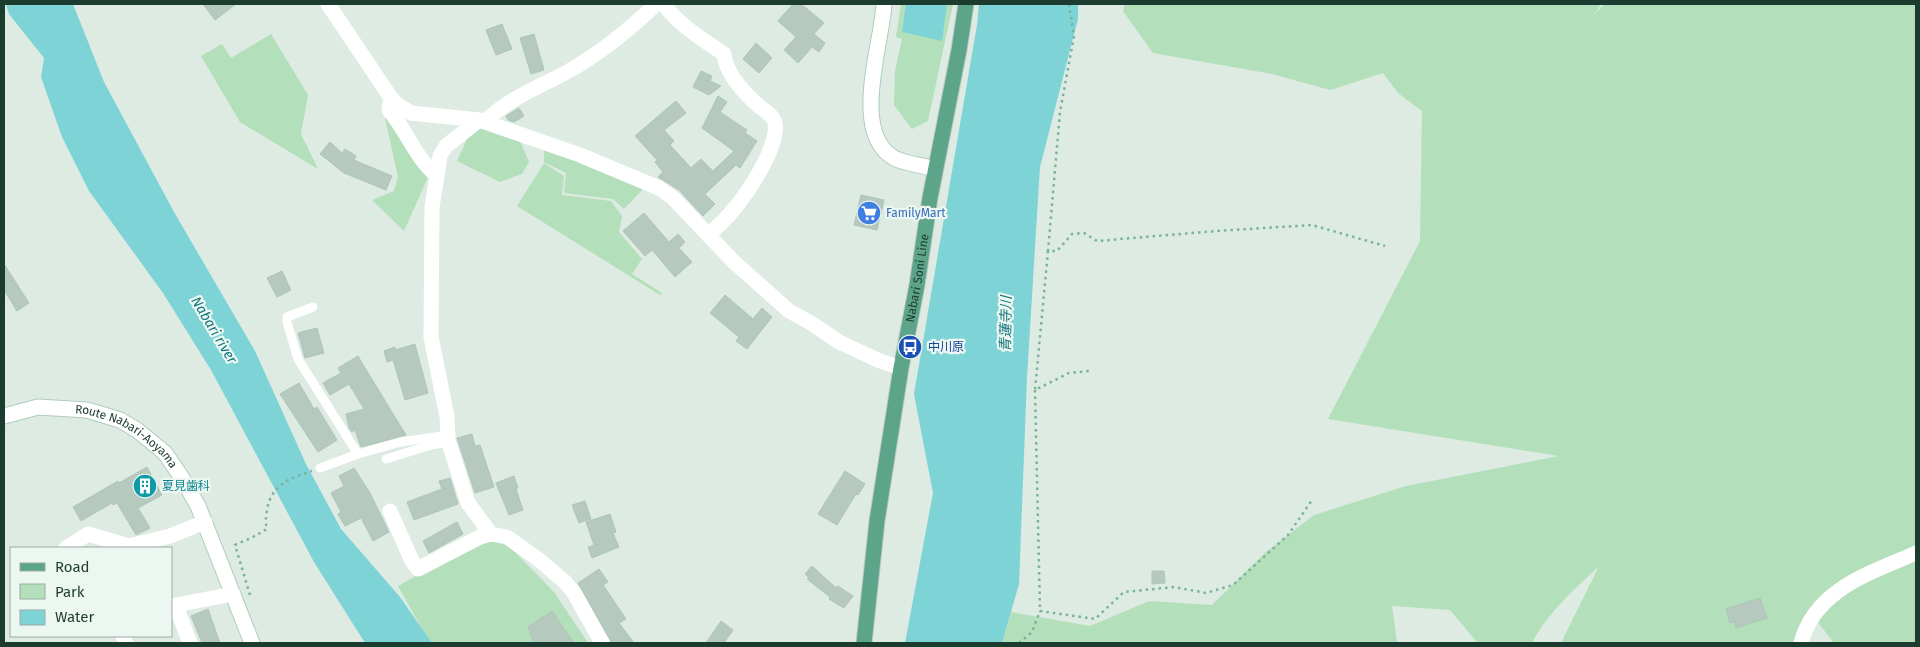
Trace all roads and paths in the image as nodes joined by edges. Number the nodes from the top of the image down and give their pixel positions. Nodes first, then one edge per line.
1 (328, 4) edge
2 (656, 4) edge
3 (664, 4) edge
4 (884, 4) edge
5 (966, 4) edge
6 (1069, 4) edge
7 (391, 98) junction
8 (482, 121) junction
9 (935, 169) junction
10 (437, 176) junction
11 (707, 234) junction
12 (1385, 246) dead end
13 (1048, 251) junction
14 (313, 307) dead end
15 (901, 368) junction
16 (1089, 371) dead end
17 (1035, 390) junction
18 (4, 416) edge
19 (448, 439) junction
20 (358, 454) junction
21 (386, 459) dead end
22 (320, 468) joint
23 (1312, 500) dead end
24 (390, 511) dead end
25 (204, 522) junction
26 (491, 534) junction
27 (68, 547) edge
28 (1916, 553) edge
29 (233, 594) junction
30 (252, 601) dead end
31 (174, 606) edge
32 (1040, 611) junction
33 (190, 643) edge
34 (252, 643) edge
35 (602, 643) edge
36 (864, 643) edge
37 (1019, 643) edge
38 (1801, 643) edge

1 - 7 street
2 - 8 street
3 - 11 street
4 - 9 street
5 - 9 main road, Nabari Soni Line
6 - 13 path
7 - 8 street
7 - 10 street
8 - 10 street
8 - 11 street
9 - 15 main road, Nabari Soni Line
10 - 19 street
11 - 15 street
12 - 13 path
13 - 17 path
14 - 20 lane
15 - 36 main road, Nabari Soni Line
16 - 17 path
17 - 32 path
18 - 25 street, Route Nabari-Aoyama
19 - 20 lane
19 - 21 lane
19 - 26 street
20 - 22 lane
22 - 30 path
23 - 32 path
24 - 26 street
25 - 27 street
25 - 29 street, Route Nabari-Aoyama
26 - 35 street
28 - 38 street
29 - 31 street
29 - 34 street, Route Nabari-Aoyama
31 - 33 street
32 - 37 path

